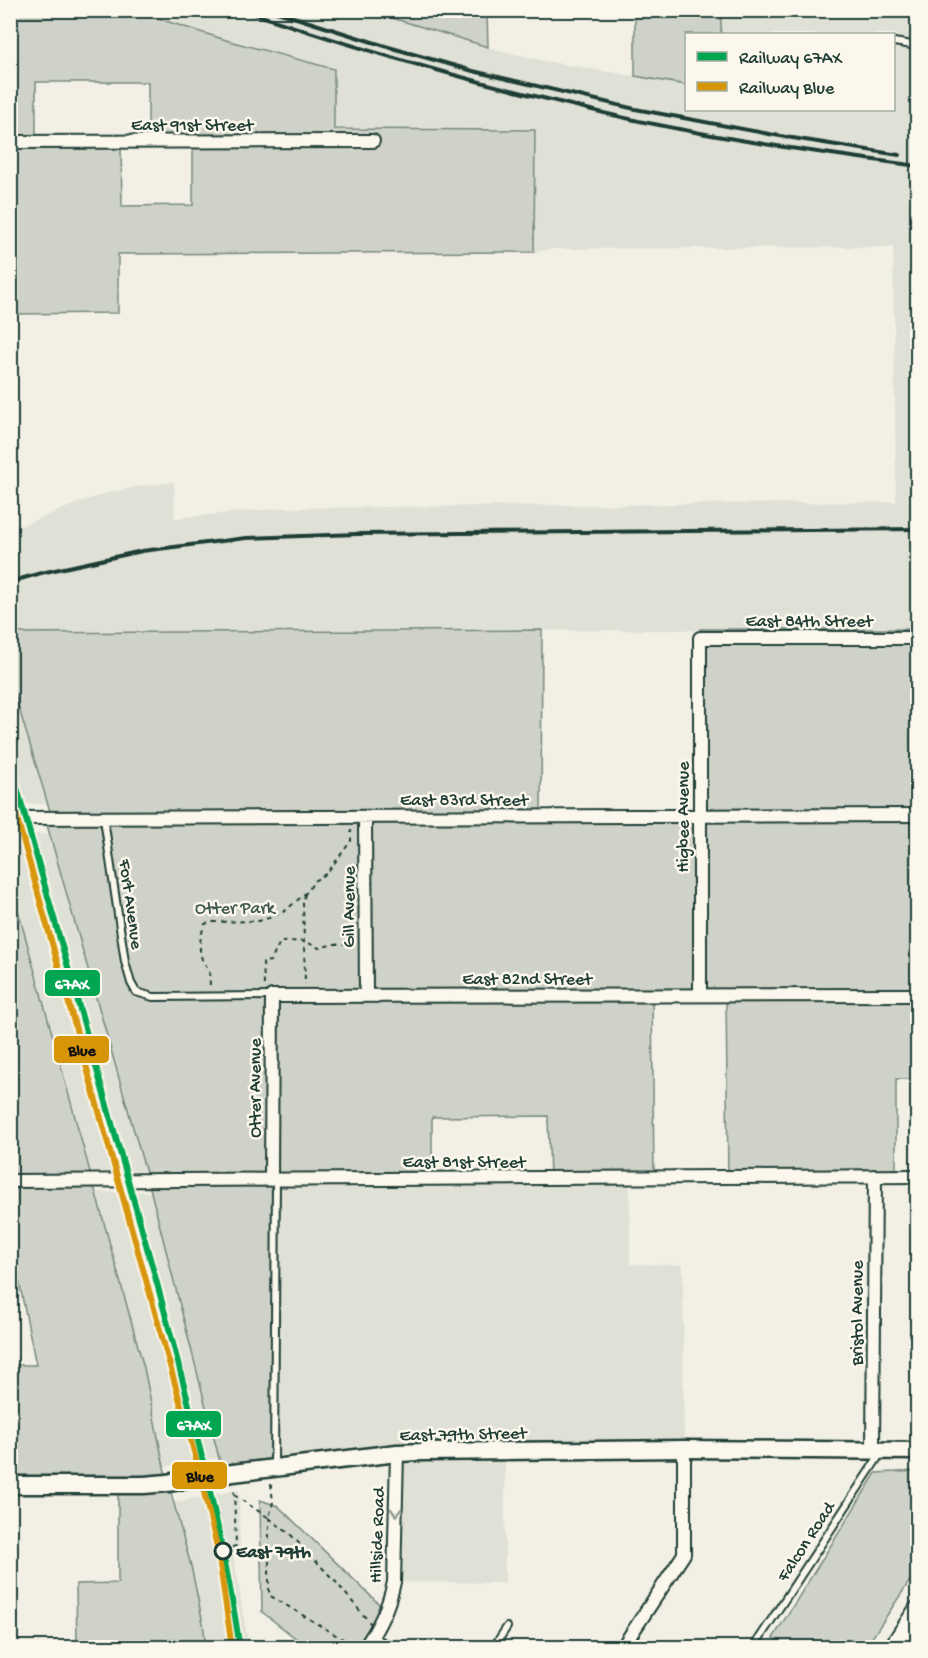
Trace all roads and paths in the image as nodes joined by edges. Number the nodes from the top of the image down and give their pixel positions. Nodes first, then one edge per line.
1 (895, 42) edge
2 (918, 46) edge
3 (373, 141) dead end
4 (10, 142) edge
5 (700, 638) joint
6 (918, 638) edge
7 (918, 815) edge
8 (700, 816) junction
9 (365, 818) junction
10 (10, 819) edge
11 (104, 819) junction
12 (351, 830) dead end
13 (305, 894) junction
14 (304, 941) junction
15 (356, 944) dead end
16 (305, 984) dead end
17 (264, 985) dead end
18 (210, 986) dead end
19 (136, 992) joint
20 (272, 996) junction
21 (366, 996) junction
22 (700, 996) junction
23 (918, 996) edge
24 (874, 1176) junction
25 (918, 1176) edge
26 (274, 1180) junction
27 (10, 1181) edge
28 (684, 1449) junction
29 (878, 1450) junction
30 (918, 1451) edge
31 (397, 1453) junction
32 (273, 1476) junction
33 (10, 1485) edge
34 (234, 1489) dead end
35 (234, 1496) junction
36 (221, 1518) dead end
37 (268, 1518) junction
38 (207, 1521) dead end
39 (232, 1547) dead end
40 (918, 1610) edge
41 (371, 1624) dead end
42 (507, 1627) dead end
43 (364, 1644) edge
44 (386, 1647) edge
45 (493, 1647) edge
46 (622, 1647) edge
47 (753, 1647) edge
48 (893, 1647) edge

1 - 2 lane
3 - 4 street, East 91st Street
5 - 6 street, East 84th Street
5 - 8 street, Higbee Avenue
7 - 8 street, East 83rd Street
8 - 9 street, East 83rd Street
8 - 22 street, Higbee Avenue
9 - 11 street, East 83rd Street
9 - 21 street, Gill Avenue
10 - 11 street, East 83rd Street
11 - 19 lane, Fort Avenue
12 - 13 path
13 - 14 path
13 - 18 path
14 - 15 path
14 - 16 path
14 - 17 path
19 - 20 lane, East 82nd Street
20 - 21 street, East 82nd Street
20 - 26 street, Otter Avenue
21 - 22 street, East 82nd Street
22 - 23 street, East 82nd Street
24 - 25 street, East 81st Street
24 - 26 street, East 81st Street
24 - 29 street, Bristol Avenue
26 - 27 street, East 81st Street
26 - 32 lane
28 - 29 main road, East 79th Street
28 - 31 main road, East 79th Street
28 - 46 street
29 - 30 main road, East 79th Street
29 - 47 lane, Falcon Road
31 - 32 main road, East 79th Street
31 -> 43 street, Hillside Road
32 - 33 main road, East 79th Street
32 - 37 path
34 - 35 path
35 - 37 path
35 - 39 path
36 - 38 path
37 - 41 path
37 - 43 path
40 - 48 main road
42 - 45 lane
43 - 44 street

